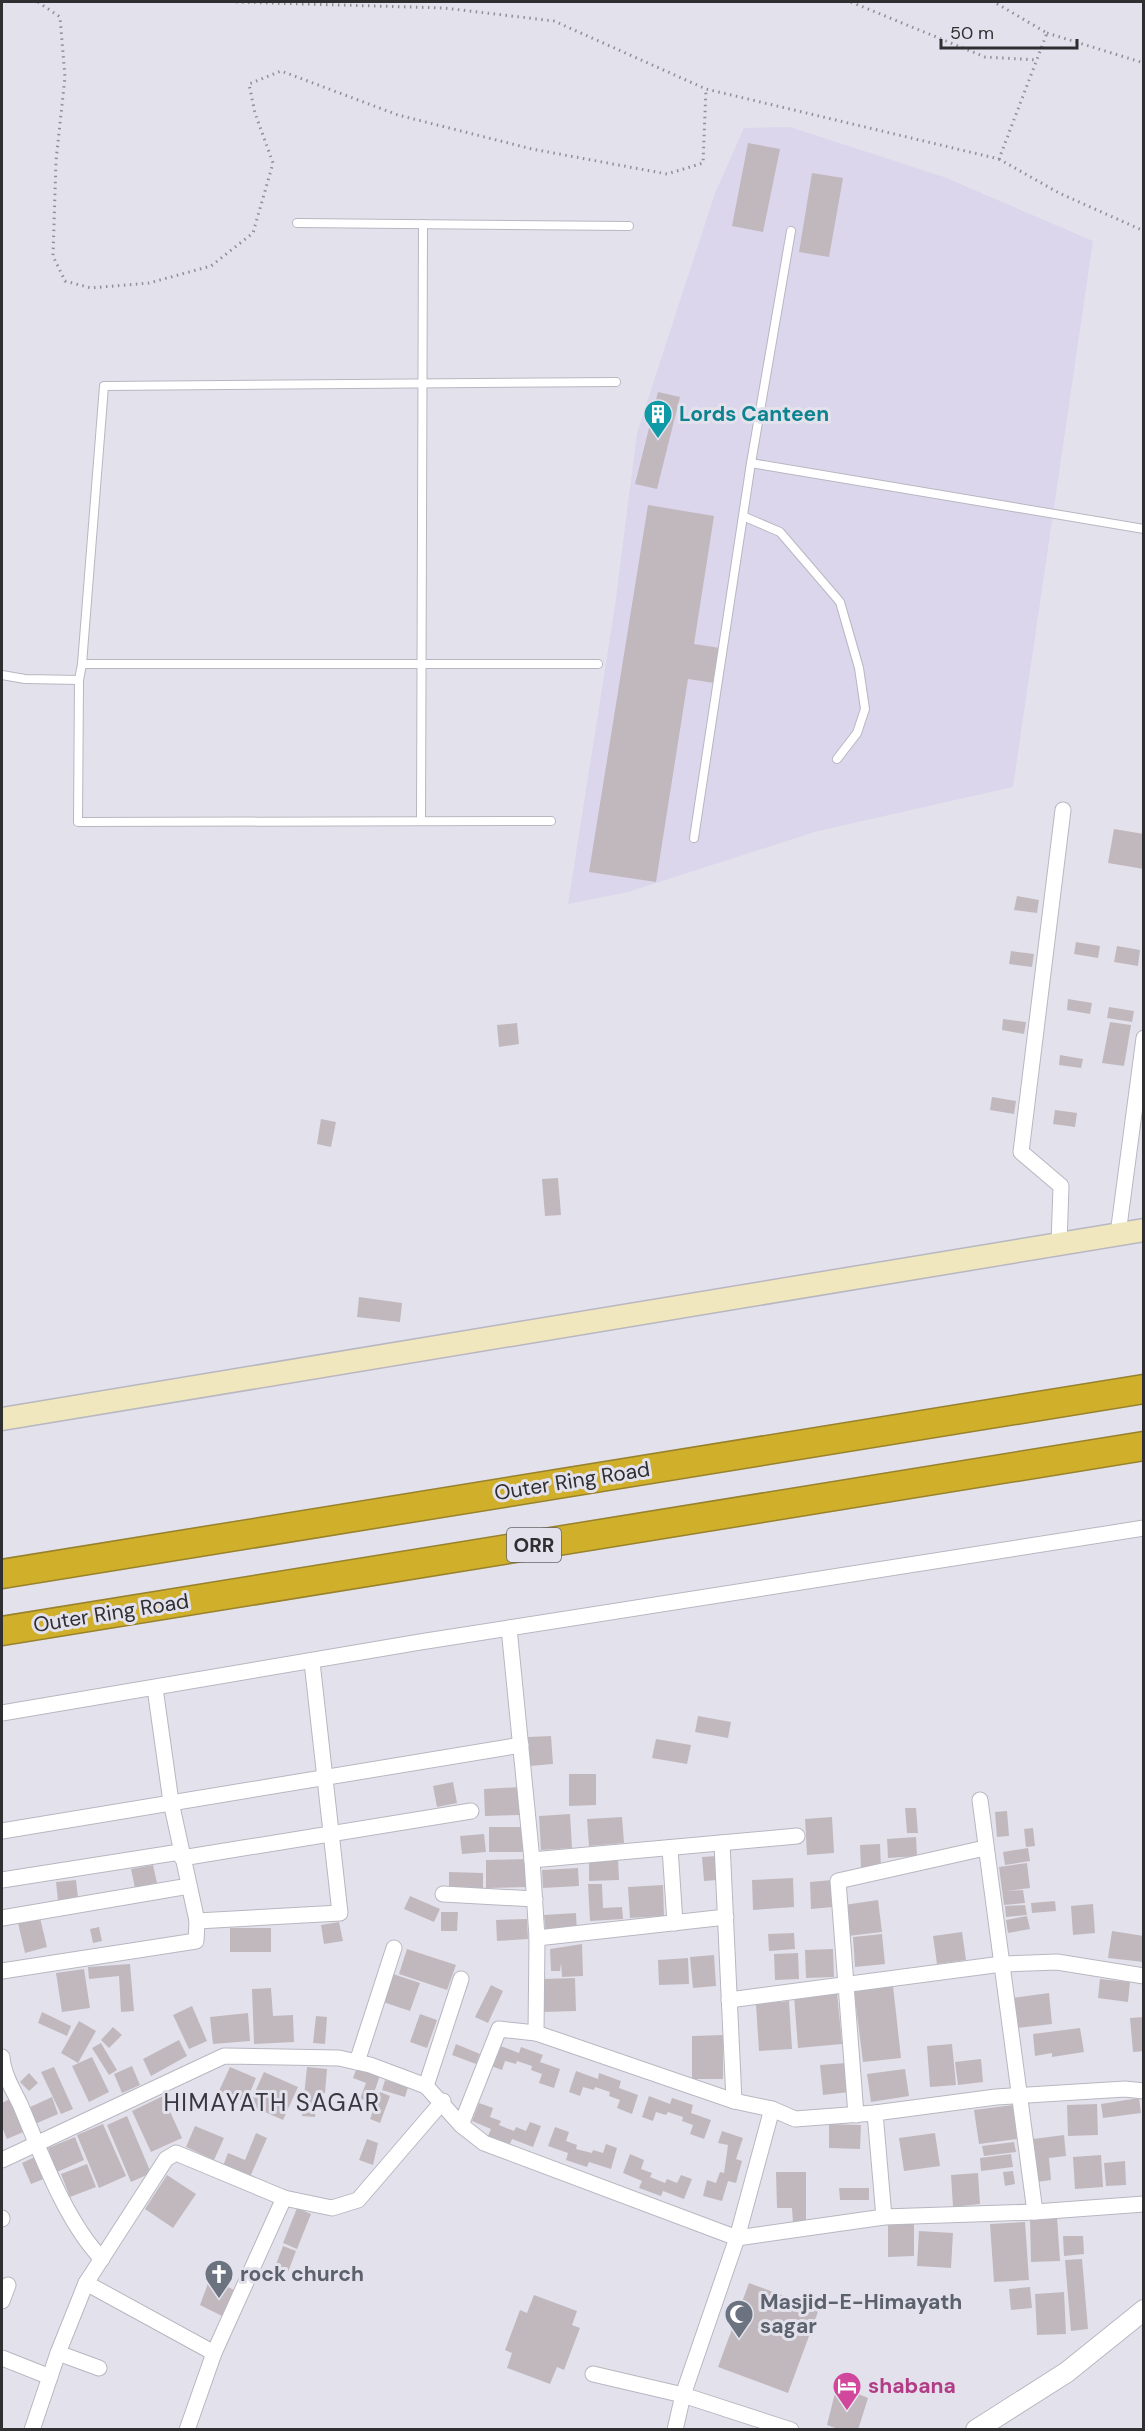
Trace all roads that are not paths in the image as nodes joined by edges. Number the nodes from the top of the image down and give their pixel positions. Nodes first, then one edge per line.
1 (297, 223) dead end
2 (423, 224) junction
3 (629, 226) dead end
4 (791, 231) dead end
5 (616, 382) dead end
6 (423, 384) junction
7 (751, 463) junction
8 (745, 517) junction
9 (1143, 529) edge
10 (598, 663) dead end
11 (82, 664) junction
12 (422, 664) junction
13 (2, 675) edge
14 (79, 680) junction
15 (837, 759) dead end
16 (1063, 810) dead end
17 (421, 821) junction
18 (551, 821) dead end
19 (694, 838) dead end
20 (1143, 1038) edge
21 (1143, 1230) edge
22 (1118, 1234) junction
23 (1059, 1244) junction
24 (1143, 1389) edge
25 (2, 1419) edge
26 (1143, 1446) edge
27 (1143, 1528) edge
28 (2, 1574) edge
29 (509, 1628) junction
30 (2, 1631) edge
31 (312, 1662) junction
32 (155, 1688) junction
33 (2, 1713) edge
34 (521, 1745) junction
35 (325, 1778) junction
36 (980, 1800) dead end
37 (171, 1802) junction
38 (471, 1811) dead end
39 (2, 1831) edge
40 (332, 1833) junction
41 (797, 1836) dead end
42 (722, 1843) junction
43 (670, 1848) junction
44 (985, 1848) junction
45 (181, 1855) junction
46 (532, 1860) junction
47 (2, 1880) edge
48 (189, 1886) junction
49 (443, 1894) dead end
50 (535, 1899) junction
51 (726, 1917) junction
52 (2, 1918) edge
53 (197, 1921) junction
54 (675, 1923) junction
55 (537, 1938) junction
56 (394, 1948) dead end
57 (1002, 1964) junction
58 (2, 1971) edge
59 (1143, 1976) edge
60 (461, 1979) dead end
61 (844, 1984) junction
62 (729, 2000) junction
63 (536, 2033) junction
64 (2, 2057) edge
65 (357, 2062) junction
66 (426, 2086) junction
67 (1143, 2091) edge
68 (1019, 2095) junction
69 (442, 2101) junction
70 (734, 2101) junction
71 (772, 2109) junction
72 (875, 2113) junction
73 (856, 2115) junction
74 (461, 2125) junction
75 (36, 2142) junction
76 (2, 2160) edge
77 (284, 2198) junction
78 (1143, 2204) edge
79 (1035, 2212) junction
80 (884, 2217) junction
81 (737, 2238) junction
82 (102, 2259) junction
83 (86, 2283) junction
84 (8, 2285) dead end
85 (2, 2301) edge
86 (1143, 2310) edge
87 (58, 2353) junction
88 (214, 2353) junction
89 (2, 2358) edge
90 (99, 2368) dead end
91 (593, 2374) dead end
92 (50, 2377) junction
93 (683, 2395) junction
94 (32, 2430) edge
95 (187, 2430) edge
96 (675, 2430) edge
97 (791, 2430) edge
98 (976, 2430) edge

1 - 2 lane
2 - 3 lane
2 - 6 lane
4 - 7 lane
5 - 6 lane
6 - 11 lane
6 - 12 lane
7 - 8 lane
7 - 9 lane
8 - 15 lane
8 - 19 lane
10 - 12 lane
11 - 12 lane
11 - 14 lane
12 - 17 lane
13 - 14 lane
14 - 17 lane
16 - 23 street
17 - 18 lane
20 - 22 street
21 - 22 main road
22 - 23 main road
23 - 25 main road
24 - 28 highway, Outer Ring Road
26 - 30 highway, Outer Ring Road / ORR
27 - 29 street
29 - 31 street
29 - 34 street
31 - 32 street
31 - 35 street
32 - 33 street
32 - 37 street
34 - 35 street
34 - 46 street
35 - 37 street
35 - 40 street
36 - 44 street
37 - 39 street
37 - 45 street
38 - 40 street
40 - 45 street
40 - 53 street
41 - 42 street
42 - 43 street
42 - 51 street
43 - 46 street
43 - 54 street
44 - 57 street
44 - 61 street
45 - 47 street
45 - 48 street
46 - 50 street
48 - 52 street
48 - 53 street
49 - 50 street
50 - 55 street
51 - 54 street
51 - 62 street
53 - 58 street
54 - 55 street
55 - 63 street
56 - 65 street
57 - 59 street
57 - 61 street
57 - 68 street
60 - 66 street
61 - 62 street
61 - 73 street
62 - 70 street
63 - 70 street
63 - 74 street
64 - 75 street
65 - 66 street
65 - 75 street
66 - 69 street
67 - 68 street
68 - 72 street
68 - 79 street
69 - 74 street
69 - 77 street
70 - 71 street
71 - 73 street
71 - 81 street
72 - 73 street
72 - 80 street
74 - 81 street
75 - 76 street
75 - 82 street
77 - 82 street
77 - 88 street
78 - 79 street
79 - 80 street
80 - 81 street
81 - 93 street
82 - 83 street
83 - 87 street
83 - 88 street
84 - 85 street
86 - 98 street
87 - 90 street
87 - 92 street
88 - 95 street
89 - 92 street
91 - 93 street
92 - 94 street
93 - 96 street
93 - 97 street

